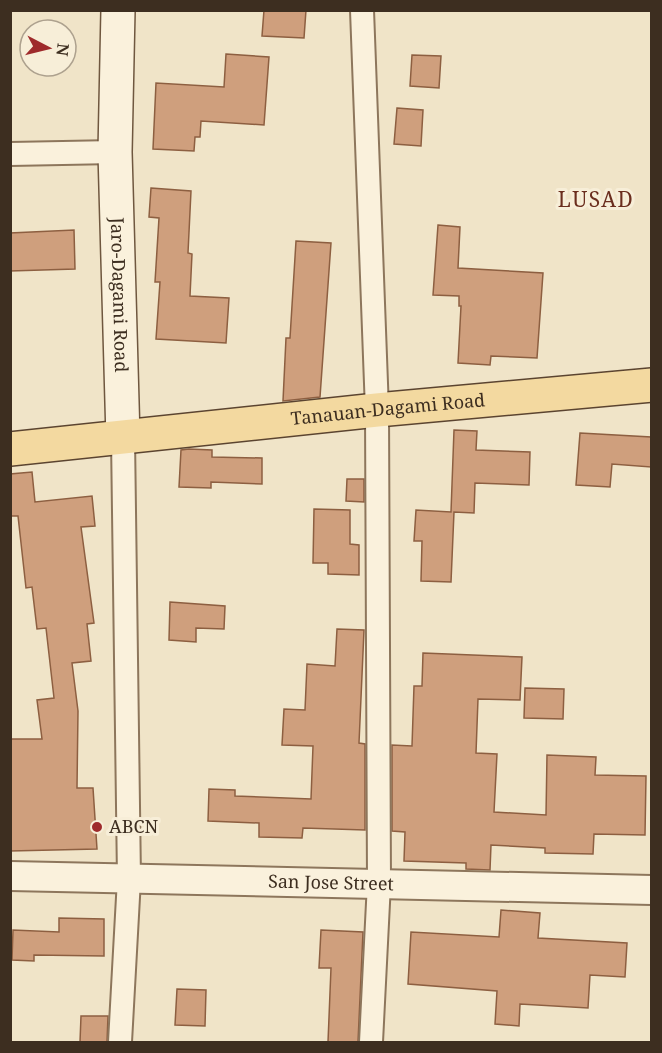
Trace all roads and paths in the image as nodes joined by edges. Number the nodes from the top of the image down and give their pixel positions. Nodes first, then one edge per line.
1 (118, 10) edge
2 (362, 10) edge
3 (114, 152) junction
4 (10, 154) edge
5 (651, 385) edge
6 (377, 411) junction
7 (123, 438) junction
8 (10, 449) edge
9 (10, 876) edge
10 (129, 879) junction
11 (379, 883) junction
12 (651, 890) edge
13 (120, 1042) edge
14 (370, 1042) edge

1 - 3 main road, Jaro-Dagami Road
2 - 6 street
3 - 4 street
3 - 7 main road, Jaro-Dagami Road
5 - 6 main road, Tanauan-Dagami Road
6 - 7 main road, Tanauan-Dagami Road
6 - 11 street
7 - 8 main road, Tanauan-Dagami Road
7 - 10 street
9 - 10 street, San Jose Street
10 - 11 street, San Jose Street
10 - 13 street
11 - 12 street, San Jose Street
11 - 14 street

